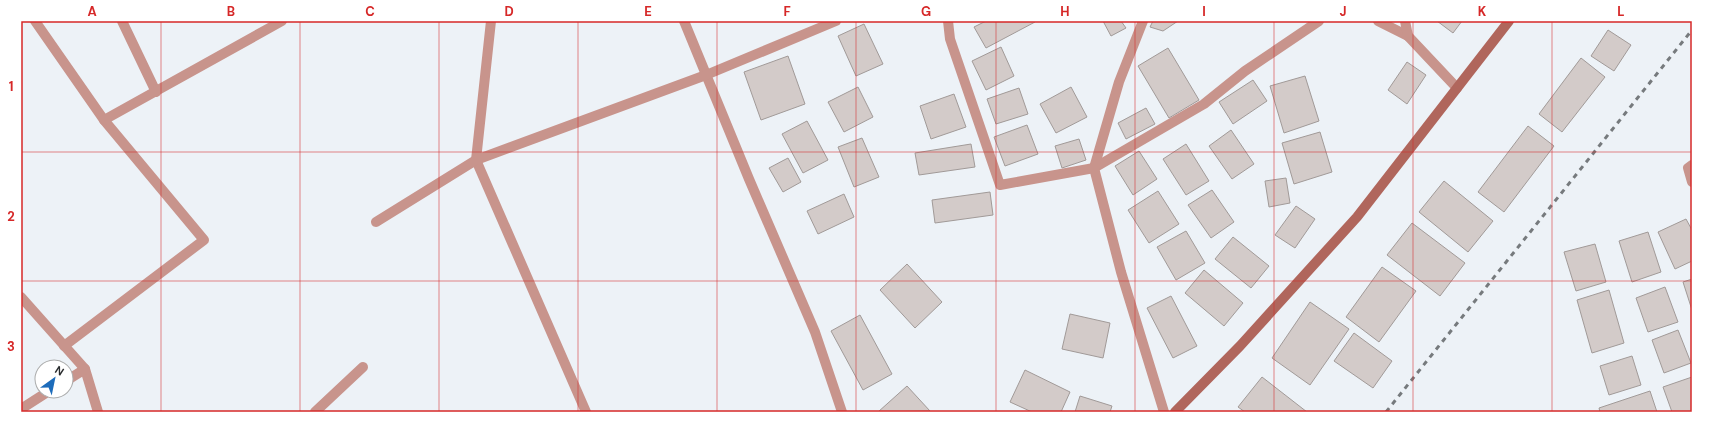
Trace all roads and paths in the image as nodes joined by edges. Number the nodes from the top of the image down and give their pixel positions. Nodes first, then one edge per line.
1 (35, 21) edge
2 (122, 21) edge
3 (282, 21) edge
4 (492, 21) edge
5 (684, 21) edge
6 (836, 21) edge
7 (948, 21) edge
8 (1143, 21) edge
9 (1320, 21) edge
10 (1378, 21) edge
11 (1405, 21) edge
12 (1509, 21) edge
13 (1408, 36) junction
14 (706, 75) junction
15 (1457, 88) junction
16 (156, 92) junction
17 (104, 120) junction
18 (476, 160) junction
19 (1692, 165) edge
20 (1094, 168) junction
21 (1692, 182) edge
22 (376, 222) dead end
23 (21, 297) edge
24 (64, 346) junction
25 (363, 367) dead end
26 (85, 369) junction
27 (74, 375) edge
28 (37, 399) edge
29 (21, 409) edge
30 (98, 412) edge
31 (315, 412) edge
32 (586, 412) edge
33 (842, 412) edge
34 (1164, 412) edge
35 (1175, 412) edge

1 - 17 street
2 - 16 street
3 - 16 street
4 - 18 street
5 - 14 street
6 - 14 street
7 - 20 street
8 - 20 street
9 - 20 street
10 - 13 street
11 - 13 street
12 - 15 street
13 - 15 street
14 - 18 street
14 - 33 street
15 - 35 street
16 - 17 street
17 - 24 street
18 - 22 street
18 - 32 street
19 - 21 street
20 - 34 street
23 - 24 street
24 - 26 street
25 - 31 street
26 - 27 street
26 - 30 street
28 - 29 street

